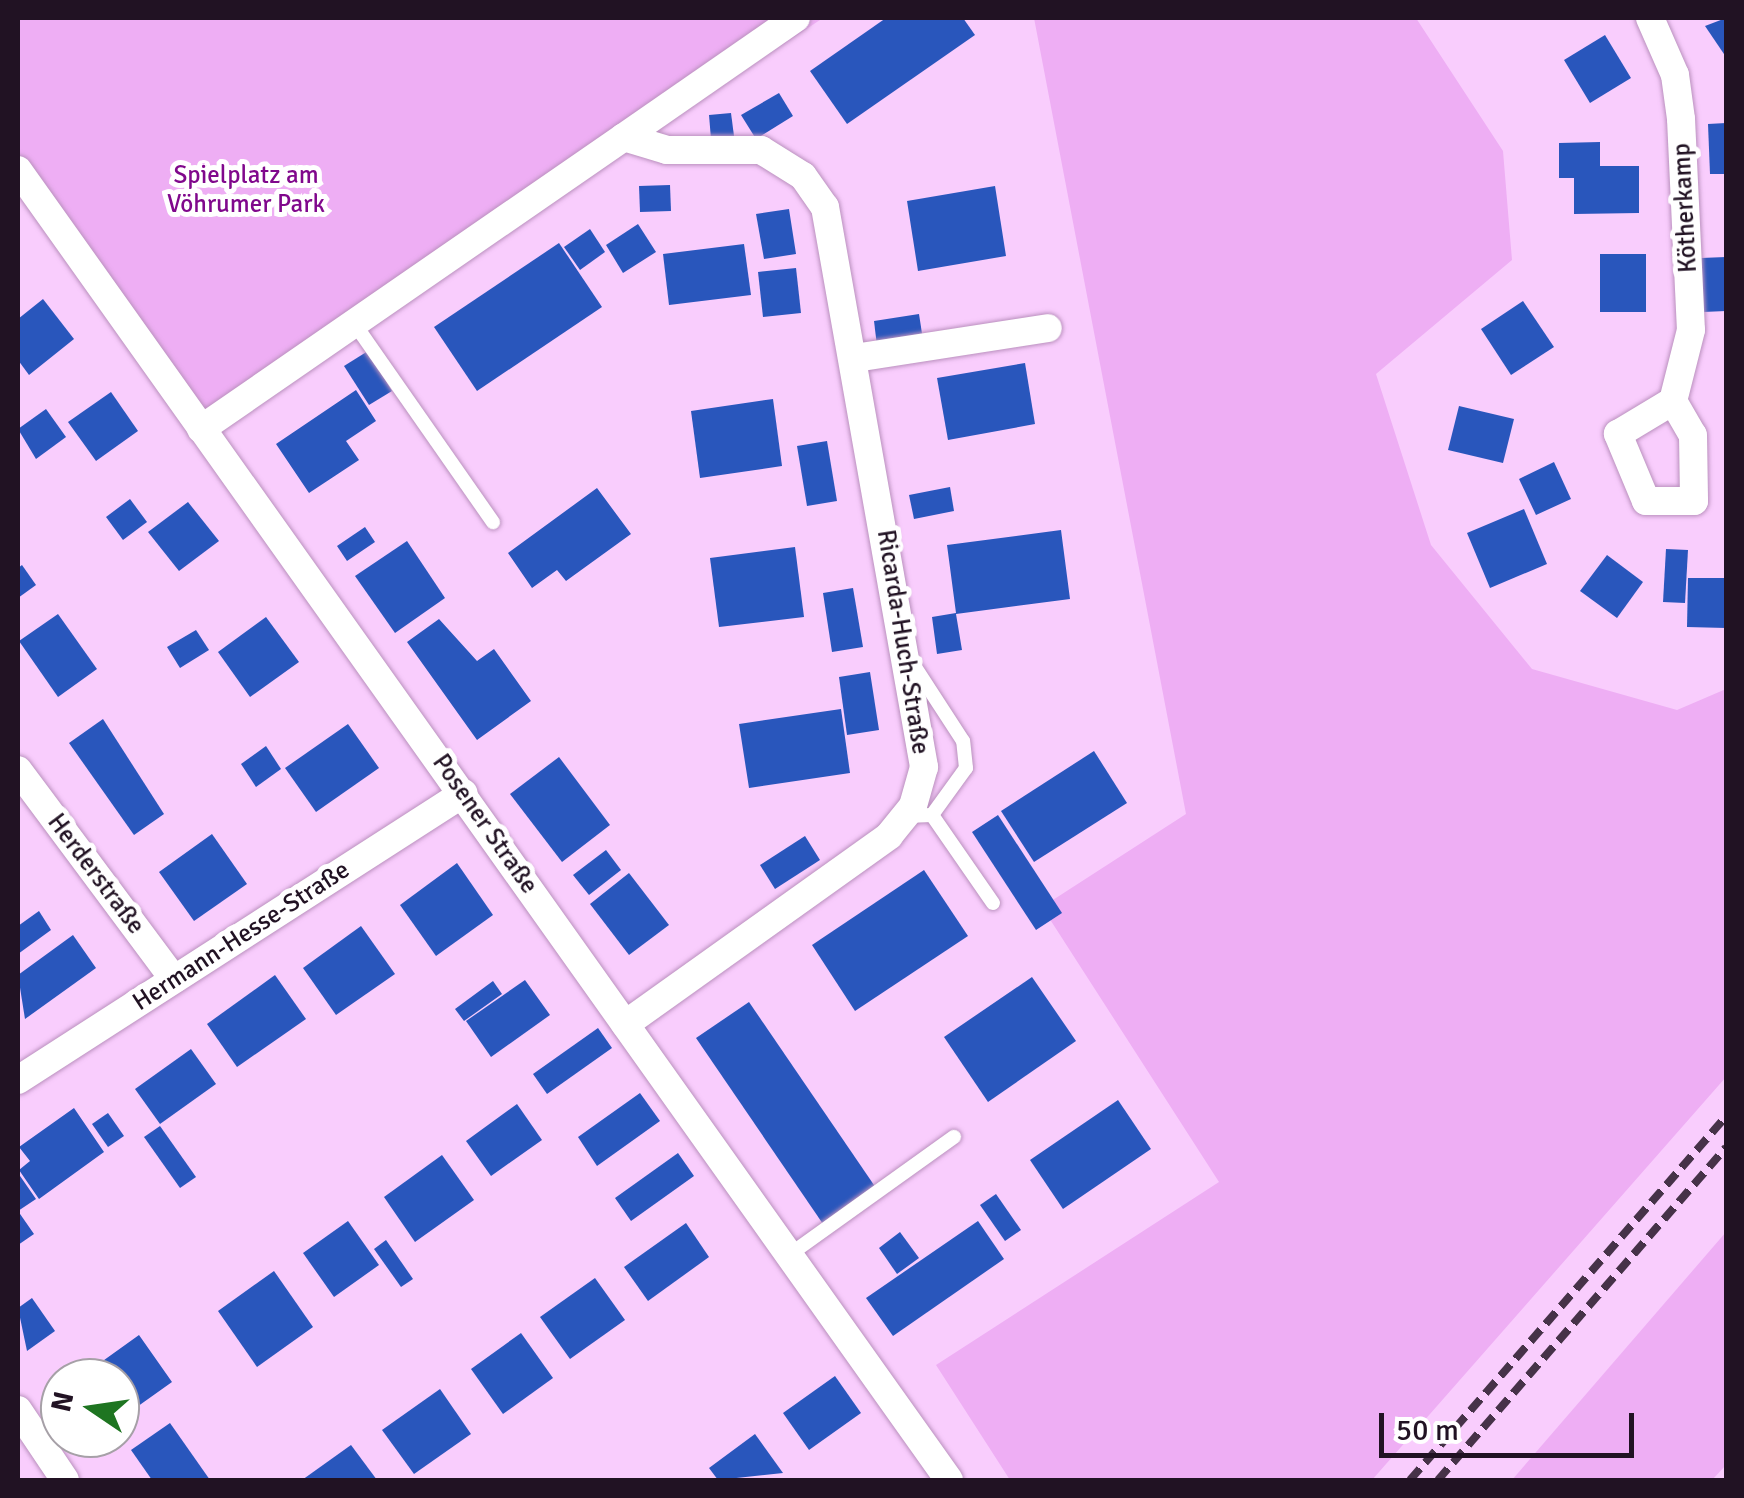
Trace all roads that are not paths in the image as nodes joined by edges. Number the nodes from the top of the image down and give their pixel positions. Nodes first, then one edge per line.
1 (796, 18) edge
2 (1650, 18) edge
3 (624, 137) junction
4 (18, 170) edge
5 (354, 323) junction
6 (1048, 328) dead end
7 (854, 358) junction
8 (1673, 402) dead end
9 (201, 429) junction
10 (493, 522) dead end
11 (906, 652) junction
12 (18, 770) edge
13 (464, 792) junction
14 (919, 816) junction
15 (992, 903) dead end
16 (174, 979) junction
17 (626, 1024) junction
18 (18, 1080) edge
19 (954, 1137) dead end
20 (789, 1255) junction
21 (18, 1410) edge
22 (64, 1480) edge
23 (949, 1480) edge

1 - 3 street
2 - 8 street, Kötherkamp
3 - 5 street
3 - 7 street, Ricarda-Huch-Straße
4 - 9 street, Posener Straße
5 - 9 street
5 - 10 lane
6 - 7 street
7 - 11 street, Ricarda-Huch-Straße
9 - 13 street, Posener Straße
11 - 14 street, Ricarda-Huch-Straße
11 - 14 lane
12 - 16 street, Herderstraße
13 - 16 street, Hermann-Hesse-Straße
13 - 17 street, Posener Straße
14 - 15 lane
14 - 17 street
16 - 18 street, Hermann-Hesse-Straße
17 - 20 street, Posener Straße
19 - 20 lane
20 - 23 street, Posener Straße
21 - 22 street

